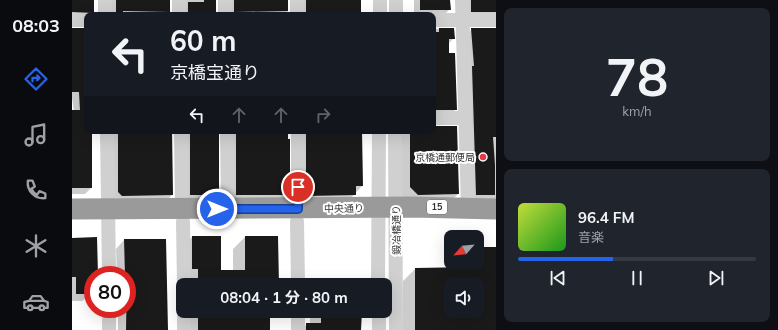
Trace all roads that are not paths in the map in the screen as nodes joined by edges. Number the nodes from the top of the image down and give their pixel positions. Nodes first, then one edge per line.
1 (105, 0) edge
2 (179, 0) edge
3 (225, 0) edge
4 (297, 0) edge
5 (380, 0) edge
6 (396, 0) edge
7 (462, 0) edge
8 (105, 12) edge
9 (179, 12) edge
10 (226, 12) edge
11 (297, 12) edge
12 (380, 12) edge
13 (396, 12) edge
14 (72, 20) edge
15 (84, 20) edge
16 (436, 20) edge
17 (463, 20) junction
18 (496, 20) edge
19 (436, 118) edge
20 (465, 118) junction
21 (107, 134) edge
22 (181, 134) edge
23 (227, 134) edge
24 (298, 134) edge
25 (379, 134) edge
26 (395, 134) edge
27 (468, 208) junction
28 (72, 209) edge
29 (228, 209) junction
30 (496, 209) edge
31 (387, 214) junction
32 (109, 215) junction
33 (183, 215) junction
34 (298, 215) junction
35 (496, 220) edge
36 (72, 221) edge
37 (109, 266) edge
38 (184, 278) edge
39 (298, 278) edge
40 (379, 278) edge
41 (109, 318) edge
42 (184, 318) edge
43 (298, 318) edge
44 (379, 318) edge
45 (110, 330) edge
46 (184, 330) edge
47 (298, 330) edge
48 (379, 330) edge
49 (396, 330) edge

1 - 8 street
2 - 9 street
3 - 10 street
4 - 11 street
5 - 12 street
6 - 13 street
7 - 17 street
14 - 15 street
16 - 17 street
17 - 18 street
17 - 20 street
19 - 20 street
20 - 27 street
21 - 32 street
22 - 33 street
23 - 29 street
24 - 34 street
25 - 31 street, 鍛冶橋通り
26 - 31 street, 鍛冶橋通り
27 - 30 highway, 中央通り / 15
27 - 31 highway, 中央通り / 15
28 - 32 highway, 中央通り / 15
29 - 33 highway, 中央通り / 15
29 - 34 highway, 中央通り / 15
31 - 34 highway, 中央通り / 15
31 - 35 highway, 中央通り / 15
31 - 40 street, 鍛冶橋通り
31 - 49 street, 鍛冶橋通り
32 - 33 highway, 中央通り / 15
32 - 36 highway, 中央通り / 15
32 - 37 street
33 - 34 highway, 中央通り / 15
33 - 38 street
34 - 39 street
41 - 45 street
42 - 46 street
43 - 47 street
44 - 48 street

